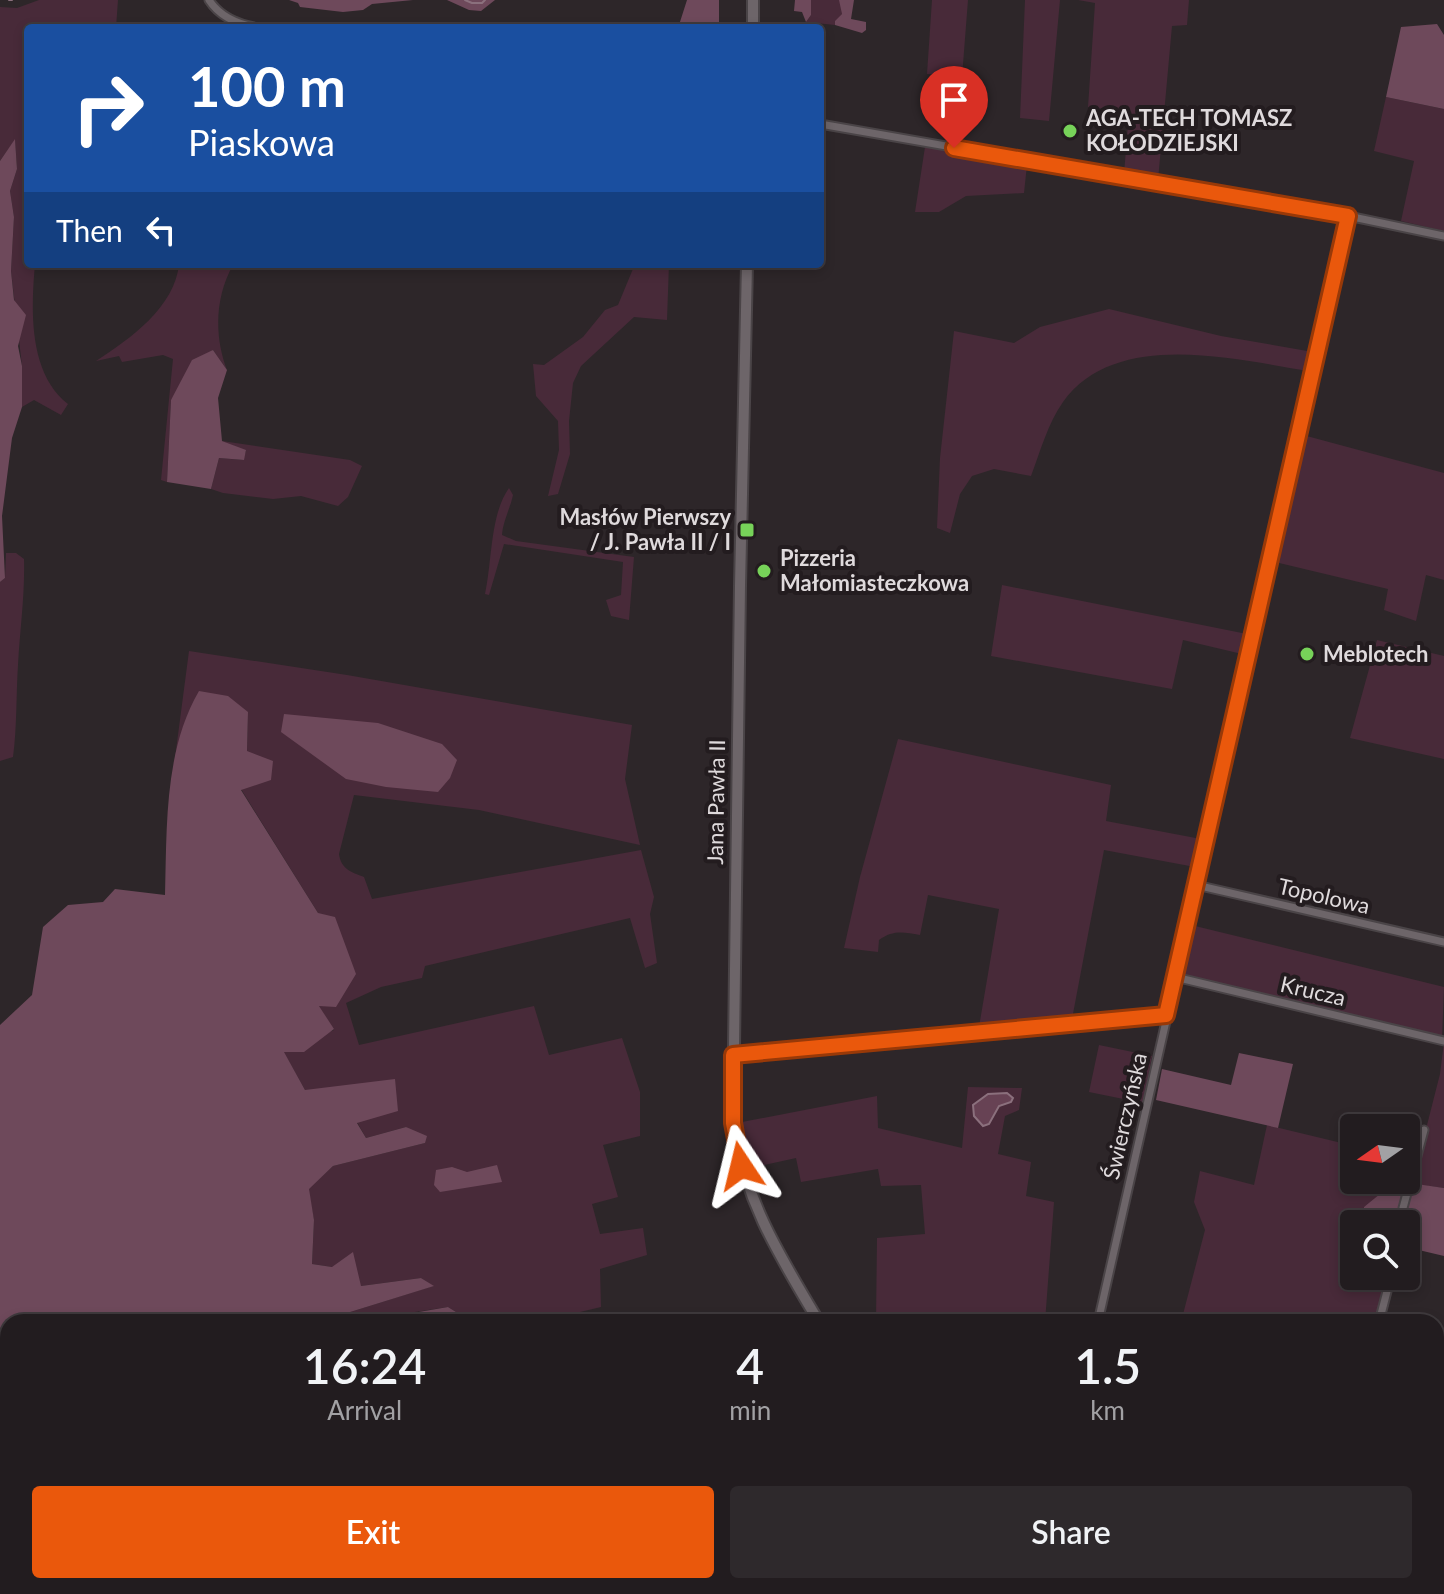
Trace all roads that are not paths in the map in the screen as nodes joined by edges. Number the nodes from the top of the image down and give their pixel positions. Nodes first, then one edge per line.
1 (209, 0) edge
2 (753, 0) edge
3 (242, 24) edge
4 (753, 24) edge
5 (824, 125) edge
6 (1348, 216) junction
7 (1444, 236) edge
8 (747, 268) edge
9 (1196, 885) junction
10 (1444, 942) edge
11 (1175, 977) junction
12 (1166, 1015) junction
13 (1444, 1041) edge
14 (733, 1055) junction
15 (1424, 1130) dead end
16 (1403, 1210) edge
17 (1387, 1290) edge
18 (814, 1314) edge
19 (1100, 1314) edge
20 (1381, 1314) edge

1 - 3 street
2 - 4 main road
5 - 6 street
6 - 7 street
6 - 9 street, Świerczyńska
8 - 14 main road, Jana Pawła II
9 - 10 street, Topolowa
9 - 11 street, Świerczyńska
11 - 12 street, Świerczyńska
11 - 13 street, Krucza
12 - 14 street
12 - 19 street, Świerczyńska
14 - 18 main road, Jana Pawła II
15 - 16 street
17 - 20 street

